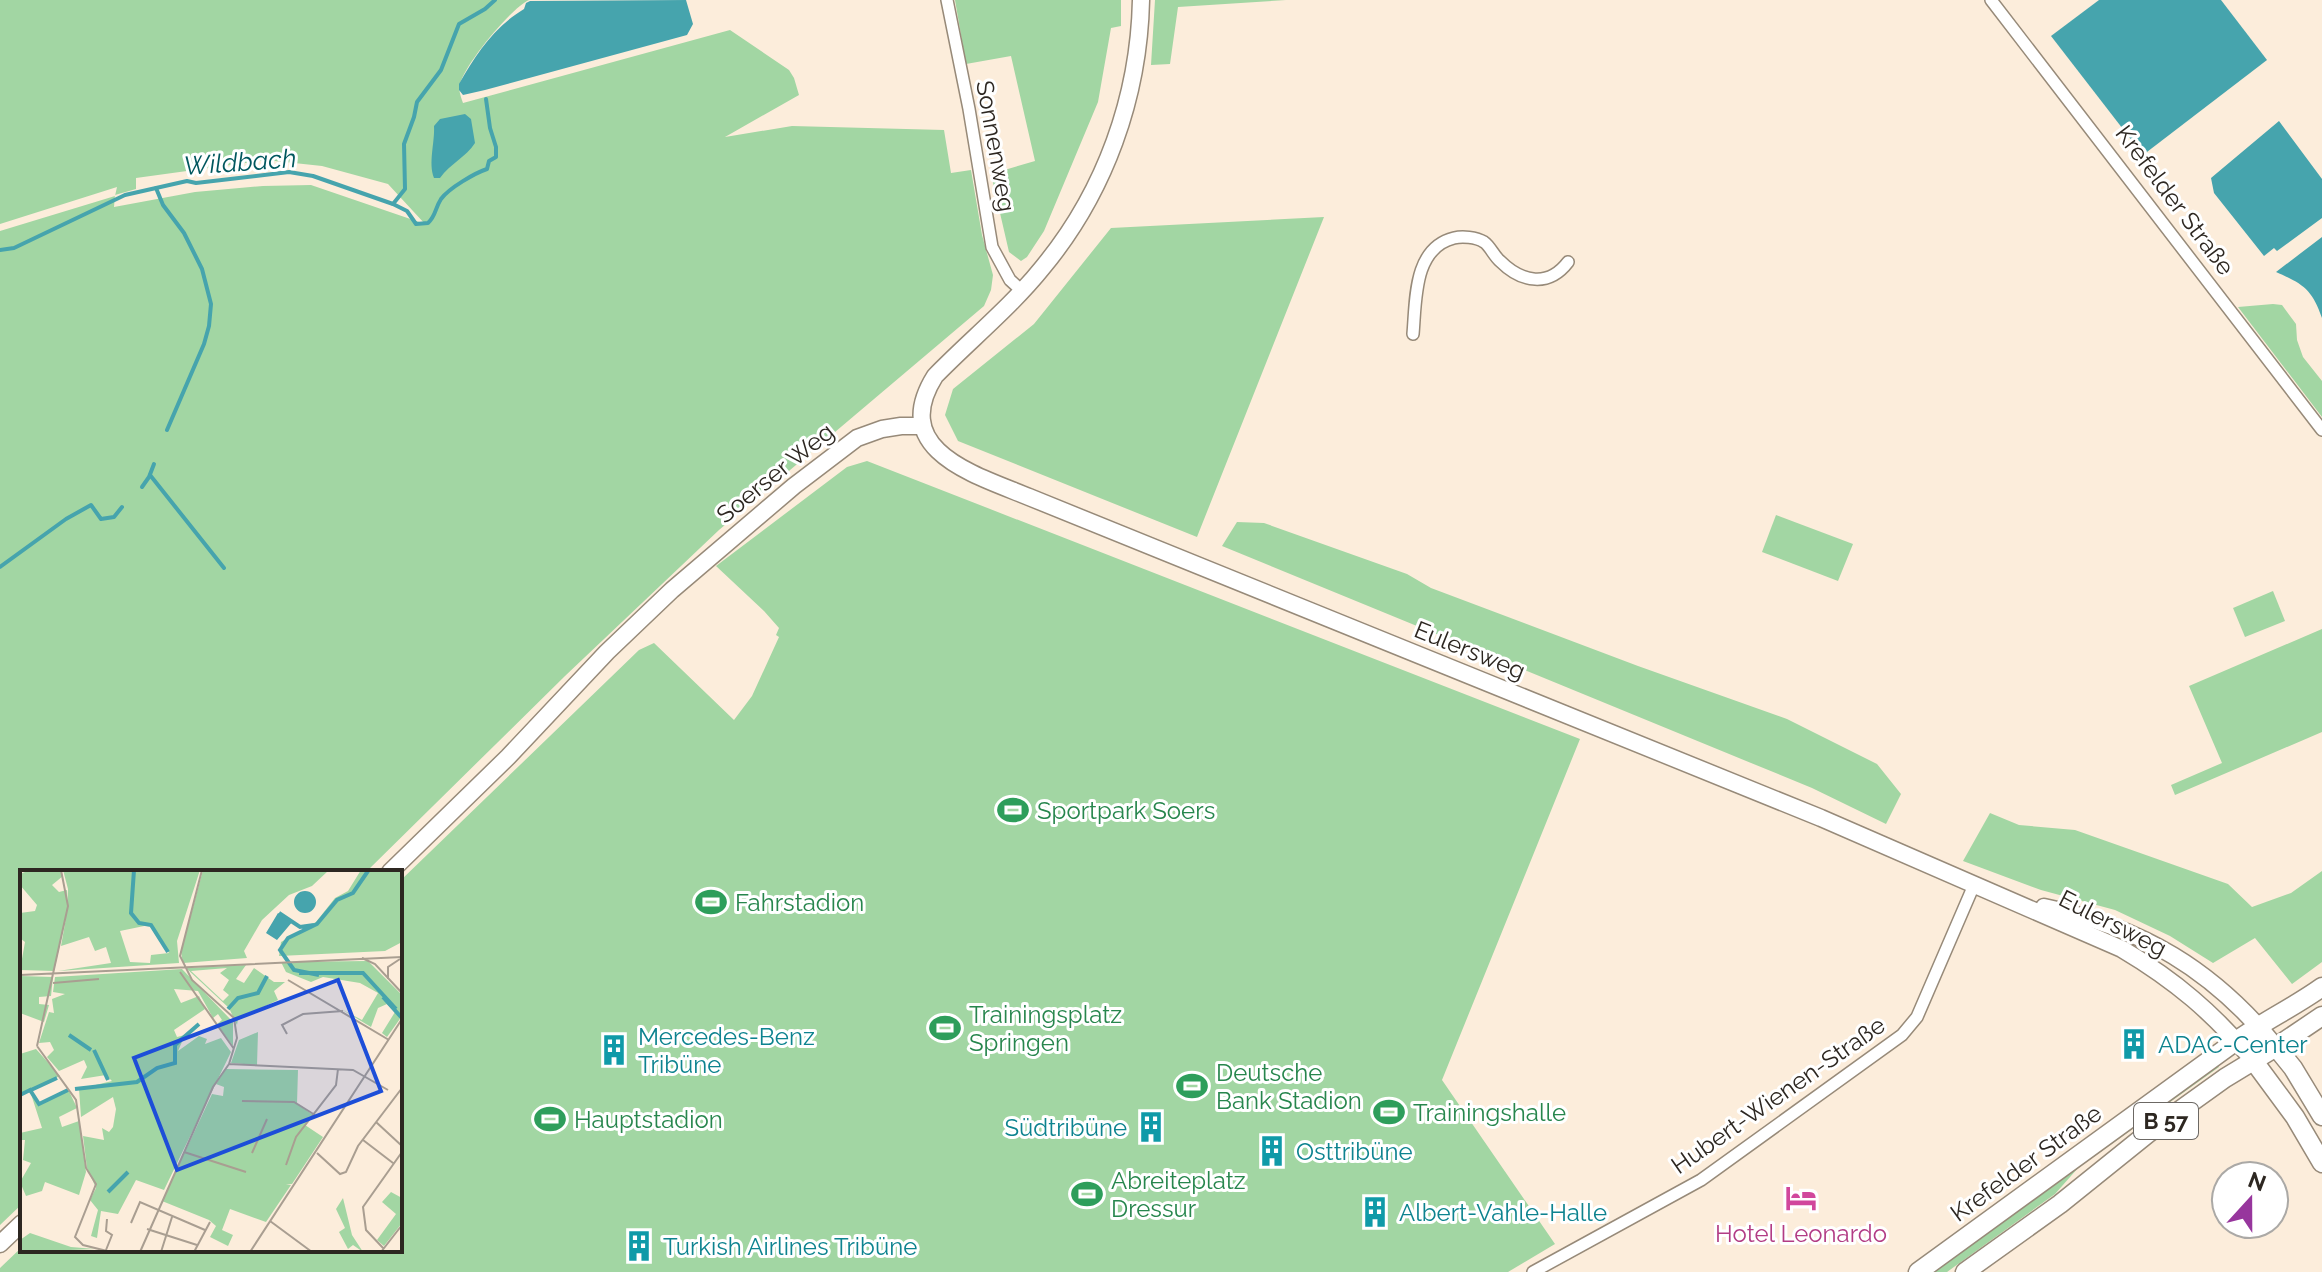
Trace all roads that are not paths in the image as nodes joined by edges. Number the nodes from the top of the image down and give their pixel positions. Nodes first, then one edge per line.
1 (947, 0) edge
2 (1141, 0) edge
3 (1991, 0) edge
4 (1568, 262) dead end
5 (1022, 291) junction
6 (1413, 334) dead end
7 (921, 426) junction
8 (2322, 430) edge
9 (392, 870) edge
10 (1974, 885) junction
11 (2015, 901) junction
12 (2322, 987) edge
13 (2322, 1016) edge
14 (2259, 1025) junction
15 (2236, 1041) junction
16 (2276, 1047) junction
17 (2253, 1060) junction
18 (2322, 1116) edge
19 (2322, 1163) edge
20 (20, 1225) edge
21 (0, 1244) edge
22 (1533, 1272) edge
23 (1918, 1272) edge
24 (1965, 1272) edge

1 - 5 street, Sonnenweg
2 - 5 main road
3 - 8 street, Krefelder Straße
4 - 6 street
5 - 7 main road
7 - 9 main road, Soerser Weg
7 - 10 main road, Eulersweg
10 - 11 main road, Eulersweg
10 - 22 street, Hubert-Wienen-Straße
11 - 14 main road, Eulersweg
11 - 15 main road, Eulersweg
12 - 14 main road, Krefelder Straße / B 57
13 - 16 main road, Krefelder Straße / B 57
14 - 15 main road, Krefelder Straße / B 57
14 - 16 main road, Eulersweg
15 - 17 main road, Eulersweg
15 - 23 main road, Krefelder Straße / B 57
16 - 17 main road, Krefelder Straße / B 57
16 - 18 main road
17 - 19 main road
17 - 24 main road, Krefelder Straße / B 57
20 - 21 main road

